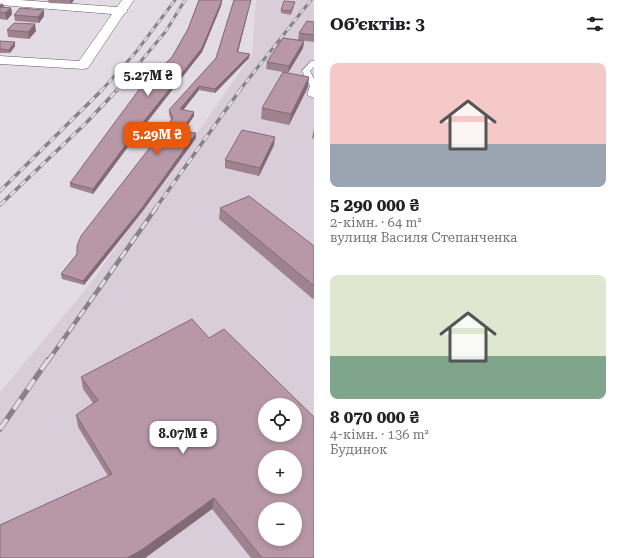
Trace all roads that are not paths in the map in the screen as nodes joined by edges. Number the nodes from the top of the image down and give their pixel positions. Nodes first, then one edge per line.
1 (0, 2) edge
2 (125, 5) edge
3 (314, 62) edge
4 (2, 63) edge
5 (314, 86) edge
6 (314, 96) edge

1 - 2 street
2 - 4 street
3 - 5 lane
5 - 6 lane

